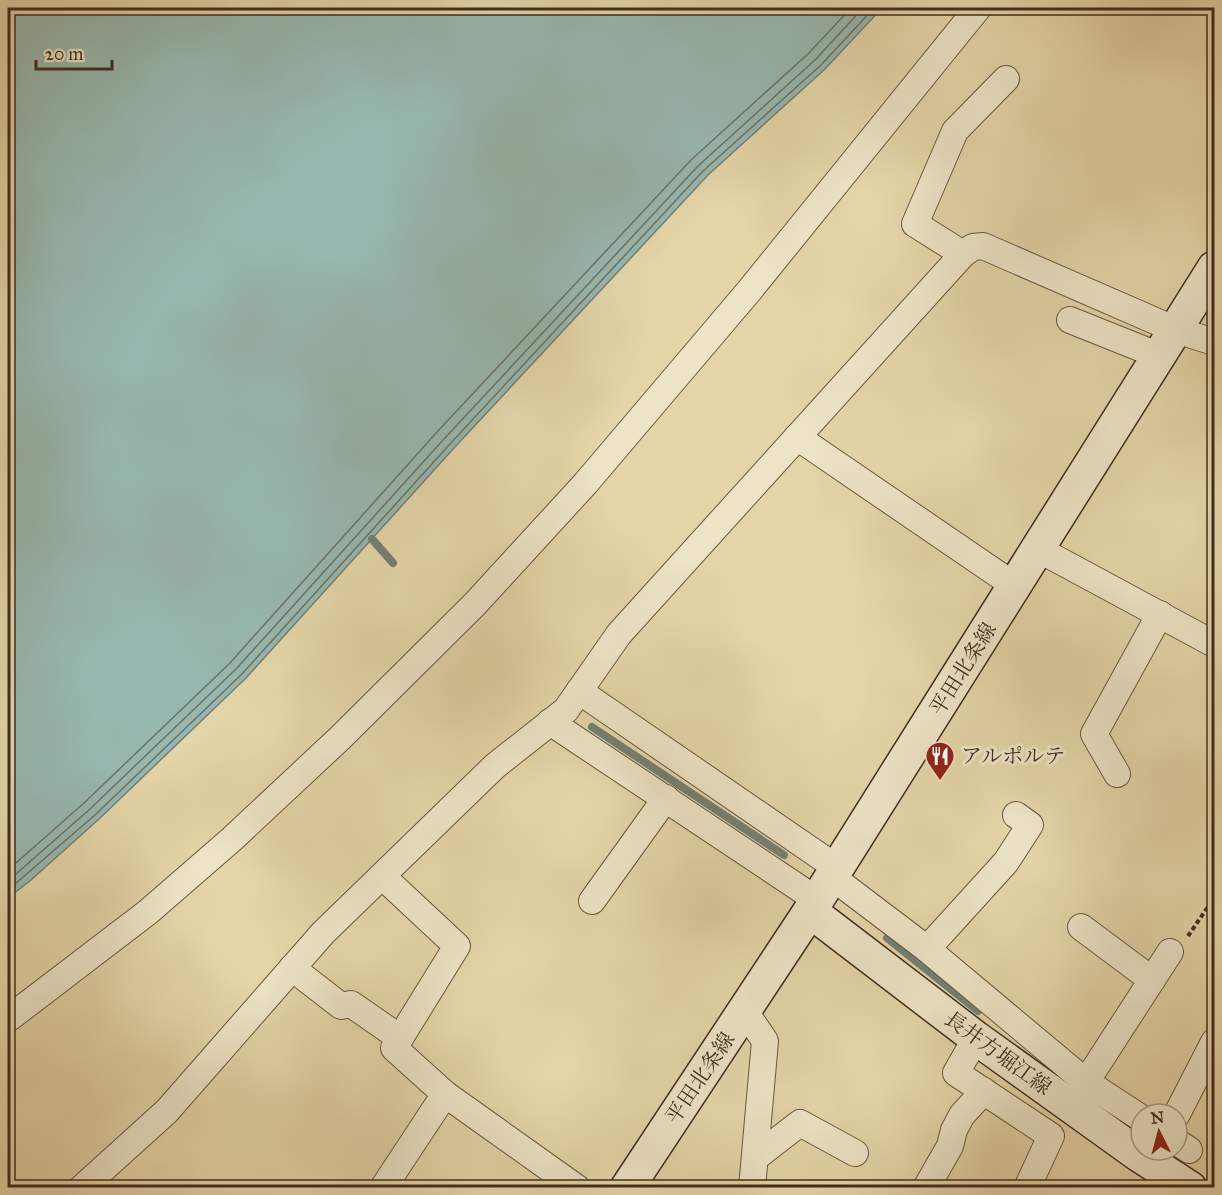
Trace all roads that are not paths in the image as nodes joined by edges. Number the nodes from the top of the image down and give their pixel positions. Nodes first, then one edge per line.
1 (978, 8) edge
2 (1006, 79) dead end
3 (963, 254) junction
4 (1215, 268) edge
5 (1070, 320) dead end
6 (1215, 342) edge
7 (1168, 343) junction
8 (797, 437) junction
9 (1038, 549) junction
10 (1015, 586) junction
11 (1160, 614) junction
12 (1215, 644) edge
13 (579, 691) junction
14 (550, 722) junction
15 (1117, 774) dead end
16 (666, 798) junction
17 (1016, 814) dead end
18 (382, 876) junction
19 (824, 889) junction
20 (592, 901) dead end
21 (1081, 927) dead end
22 (927, 949) junction
23 (1170, 952) road end
24 (292, 968) junction
25 (1152, 980) junction
26 (744, 1010) junction
27 (8, 1019) edge
28 (400, 1038) junction
29 (976, 1038) junction
30 (1215, 1042) edge
31 (1086, 1082) junction
32 (984, 1091) junction
33 (445, 1094) junction
34 (1183, 1102) edge
35 (1129, 1110) edge
36 (855, 1153) dead end
37 (755, 1158) junction
38 (82, 1188) edge
39 (383, 1188) edge
40 (577, 1188) edge
41 (627, 1188) edge
42 (752, 1188) edge
43 (926, 1188) edge
44 (1027, 1188) edge
45 (1190, 1188) edge

1 - 27 street
2 - 3 street
3 - 7 street
3 - 8 street
4 - 7 main road, 平田北条線
5 - 7 street
6 - 7 street
7 - 9 main road, 平田北条線
8 - 10 street
8 - 13 street
9 - 10 main road, 平田北条線
9 - 11 street
10 - 19 main road, 平田北条線
11 - 12 street
11 - 15 street
13 - 14 street
13 - 19 street
14 - 16 street
14 - 18 street
16 - 19 street
16 - 20 street
17 - 22 street
18 - 24 street
18 - 28 street
19 - 22 street
19 - 26 main road, 平田北条線
19 - 29 main road, 長井方堀江線
21 - 25 street
22 - 31 street
23 - 25 street
24 - 28 street
24 - 38 street
25 - 31 street
26 - 37 street
26 - 41 main road, 平田北条線
28 - 33 street
29 - 32 street
29 - 45 main road, 長井方堀江線
30 - 34 street
31 - 35 street
32 - 43 street
32 - 44 street
33 - 39 street
33 - 40 street
36 - 37 street
37 - 42 street

